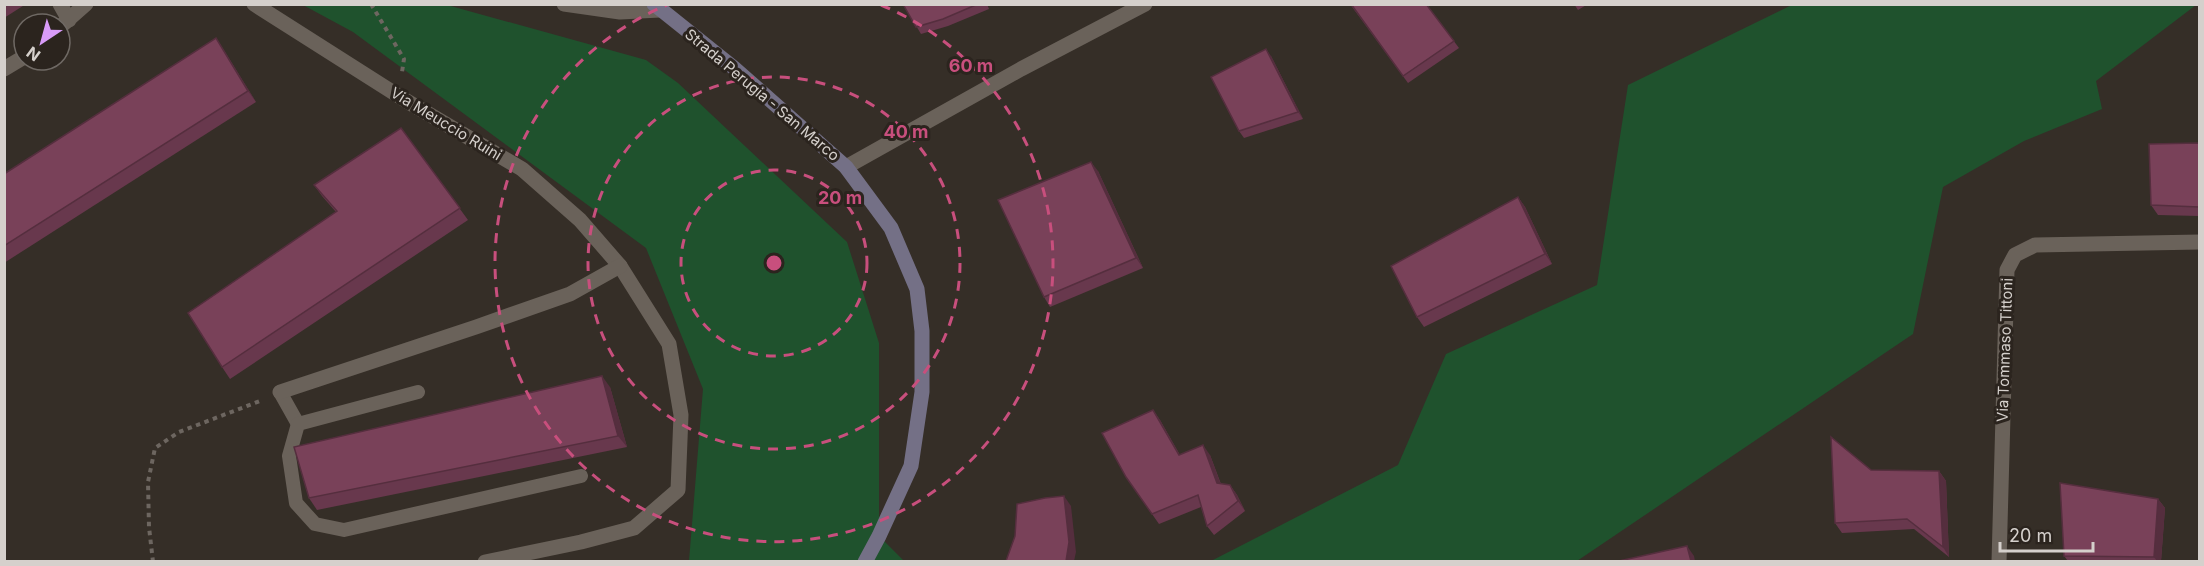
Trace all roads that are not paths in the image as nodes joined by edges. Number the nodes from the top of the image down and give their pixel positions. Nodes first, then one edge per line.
1 (86, 4) edge
2 (254, 4) edge
3 (564, 4) edge
4 (1145, 4) edge
5 (657, 7) edge
6 (72, 17) edge
7 (846, 167) junction
8 (2199, 242) edge
9 (620, 266) junction
10 (280, 392) joint
11 (418, 392) dead end
12 (298, 424) junction
13 (581, 477) dead end
14 (485, 561) edge
15 (865, 561) edge
16 (1999, 561) edge

1 - 6 street
2 - 9 street, Via Meuccio Ruini
3 - 5 street
4 - 7 street
5 - 7 main road, Strada Perugia - San Marco
7 - 15 main road, Strada Perugia - San Marco
8 - 16 street, Via Tommaso Tittoni
9 - 10 street
9 - 14 street, Via Meuccio Ruini
10 - 12 lane
11 - 12 lane
12 - 13 lane

